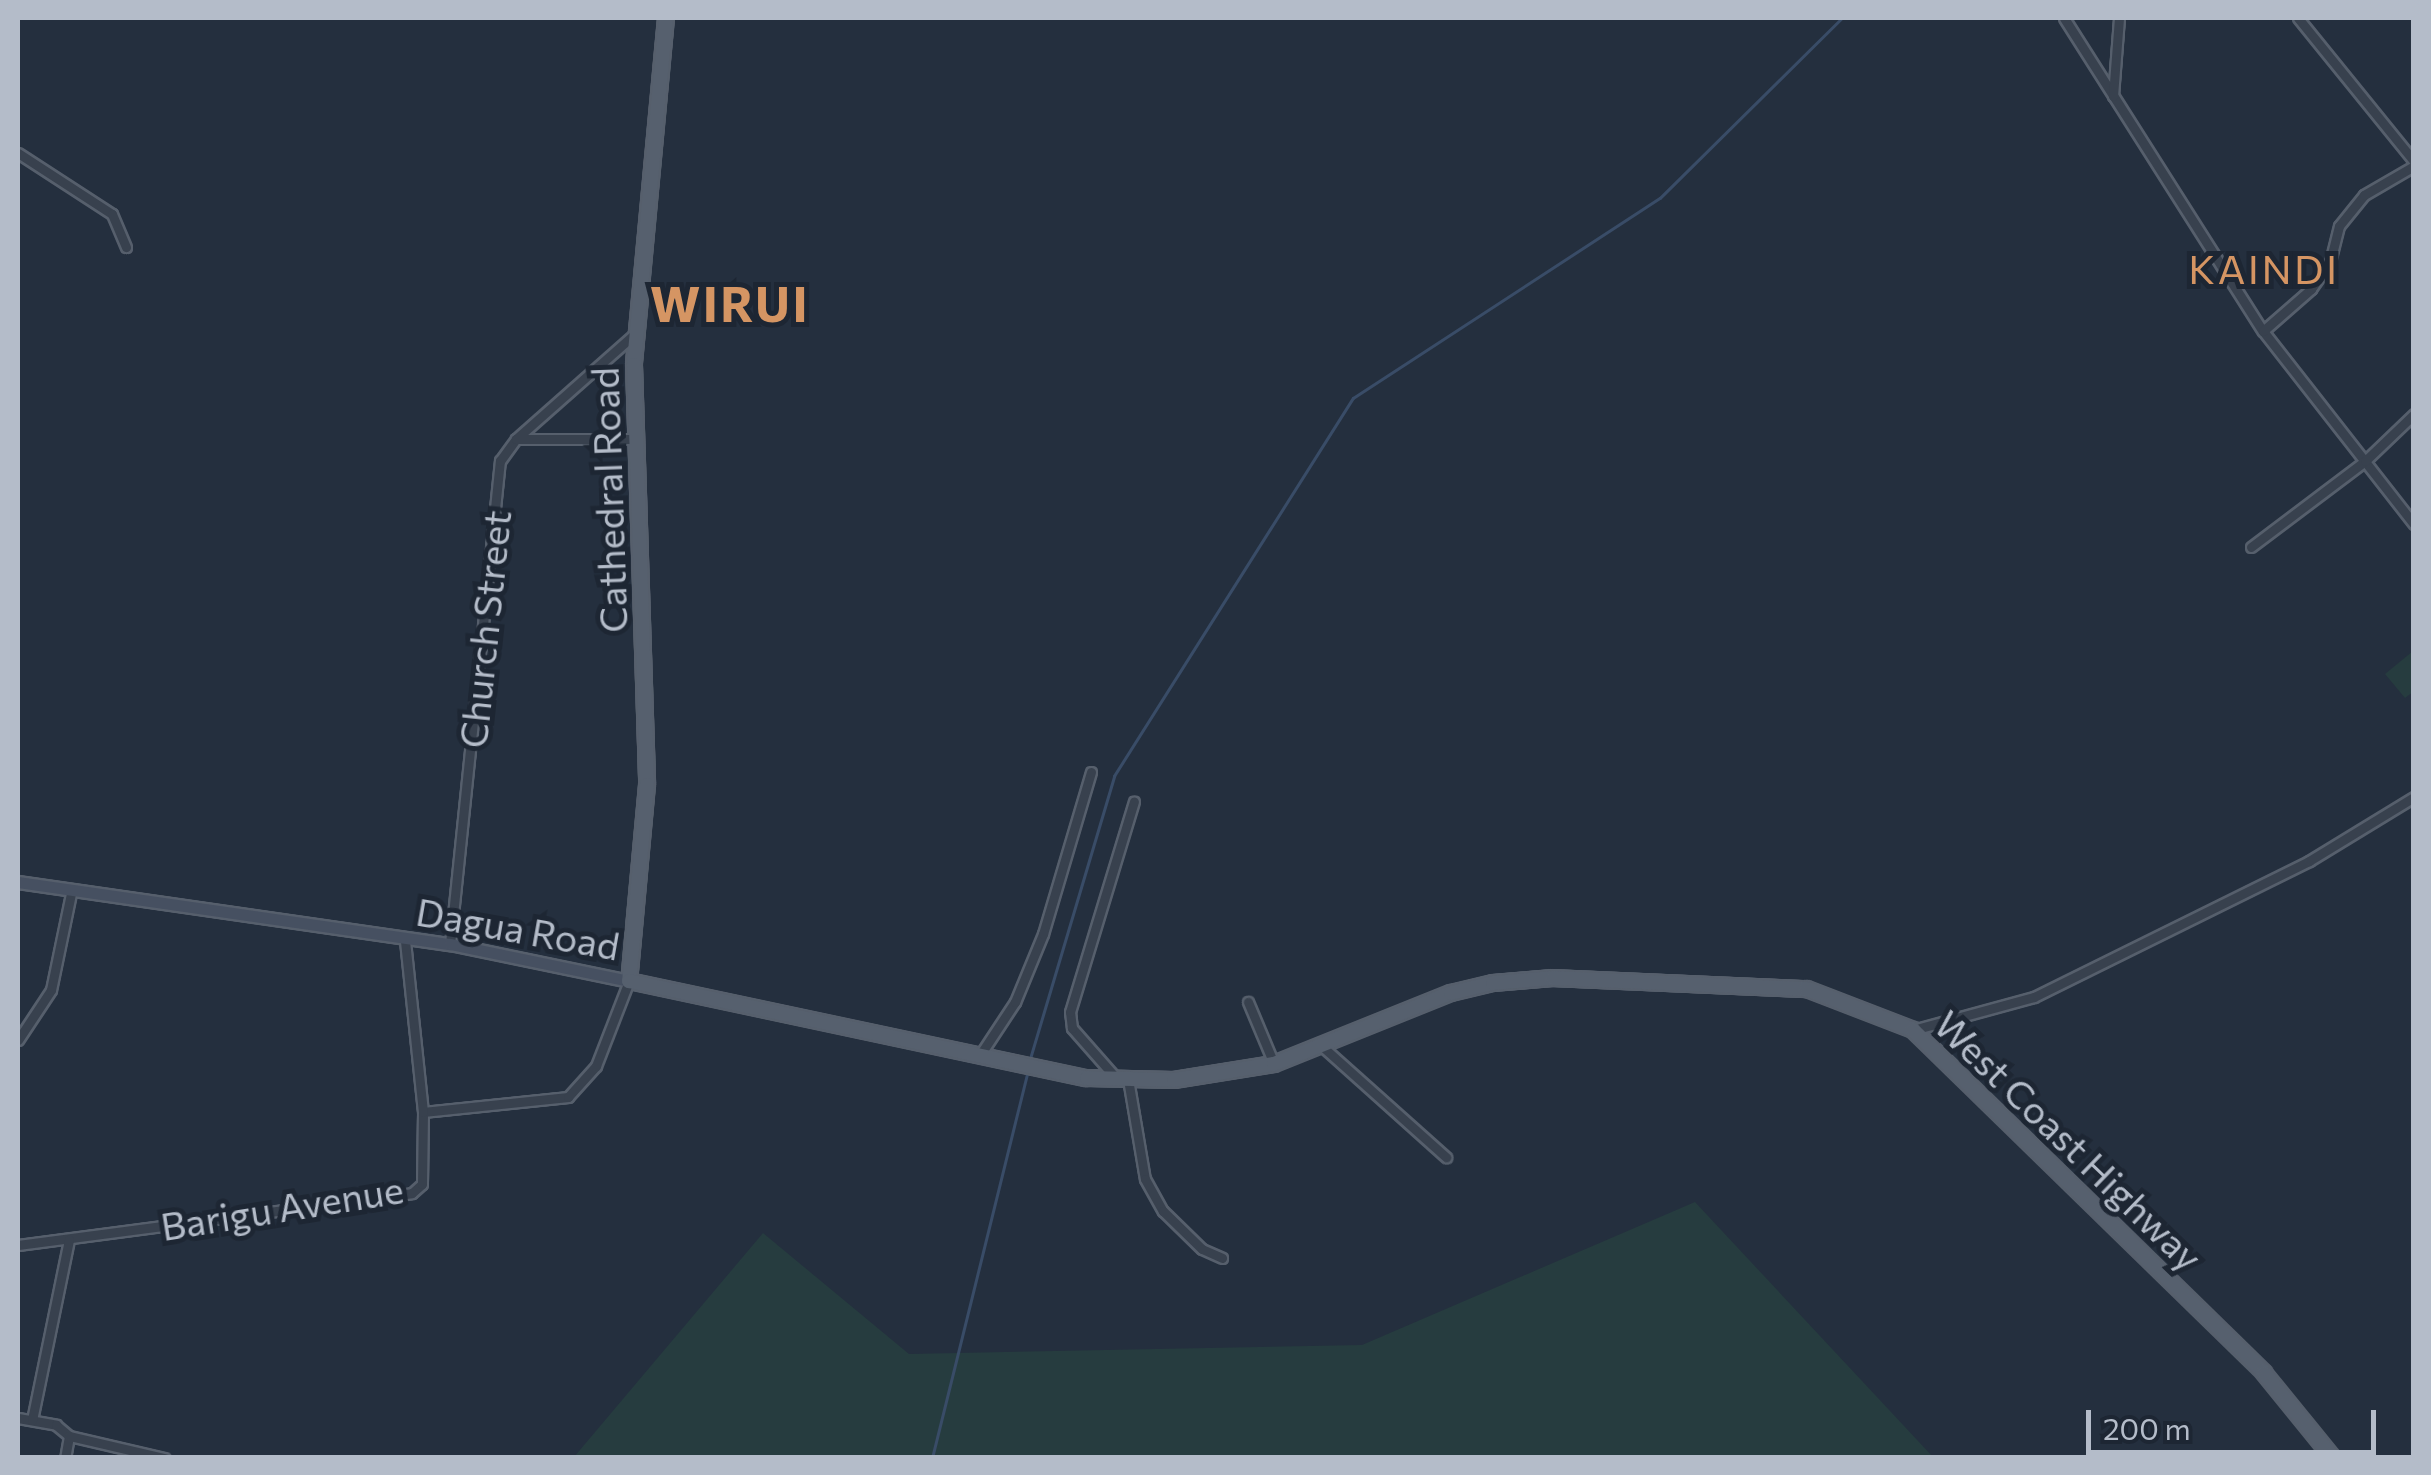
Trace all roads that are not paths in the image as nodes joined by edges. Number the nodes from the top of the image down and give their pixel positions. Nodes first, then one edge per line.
1 (666, 18) edge
2 (2064, 18) edge
3 (2119, 18) edge
4 (2298, 18) edge
5 (2113, 99) junction
6 (18, 153) edge
7 (2414, 164) edge
8 (126, 247) dead end
9 (637, 332) junction
10 (2262, 332) junction
11 (2414, 414) edge
12 (516, 439) junction
13 (637, 439) junction
14 (2365, 461) junction
15 (2414, 524) edge
16 (2251, 547) dead end
17 (1090, 772) dead end
18 (2414, 797) edge
19 (1134, 802) dead end
20 (18, 882) edge
21 (72, 893) junction
22 (404, 940) junction
23 (450, 944) junction
24 (629, 982) junction
25 (1248, 1002) dead end
26 (1913, 1030) junction
27 (18, 1040) edge
28 (1324, 1048) junction
29 (980, 1054) junction
30 (1274, 1064) junction
31 (1055, 1072) joint
32 (1123, 1080) junction
33 (423, 1112) junction
34 (1446, 1157) dead end
35 (69, 1240) junction
36 (18, 1245) edge
37 (1222, 1258) dead end
38 (18, 1418) edge
39 (32, 1420) junction
40 (69, 1436) junction
41 (65, 1458) edge
42 (164, 1458) edge
43 (2333, 1458) edge

1 - 9 main road, Cathedral Road
2 - 5 street
3 - 5 street
4 - 7 street
5 - 10 street
6 - 8 street
7 - 10 street
9 - 12 street
9 - 13 main road, Cathedral Road
10 - 14 street
11 - 14 street
12 - 13 street
12 - 23 street, Church Street
13 - 24 main road, Cathedral Road
14 - 15 street
14 - 16 street
17 - 29 street
18 - 26 street
19 - 32 street
20 - 21 street, Dagua Road
21 - 22 street, Dagua Road
21 - 27 street
22 - 23 street, Dagua Road
22 - 33 street, Barigu Avenue
23 - 24 street, Dagua Road
24 - 29 main road, Dagua Road
24 - 33 street
25 - 30 street
26 - 28 main road, West Coast Highway
26 - 43 main road, West Coast Highway
28 - 30 main road, West Coast Highway
28 - 34 street
29 - 31 main road, Dagua Road
30 - 32 main road, West Coast Highway
31 - 32 main road, West Coast Highway
32 - 37 street
33 - 35 street, Barigu Avenue
35 - 36 street, Barigu Avenue
35 - 39 street
38 - 39 street
39 - 40 street
40 - 41 street
40 - 42 street

